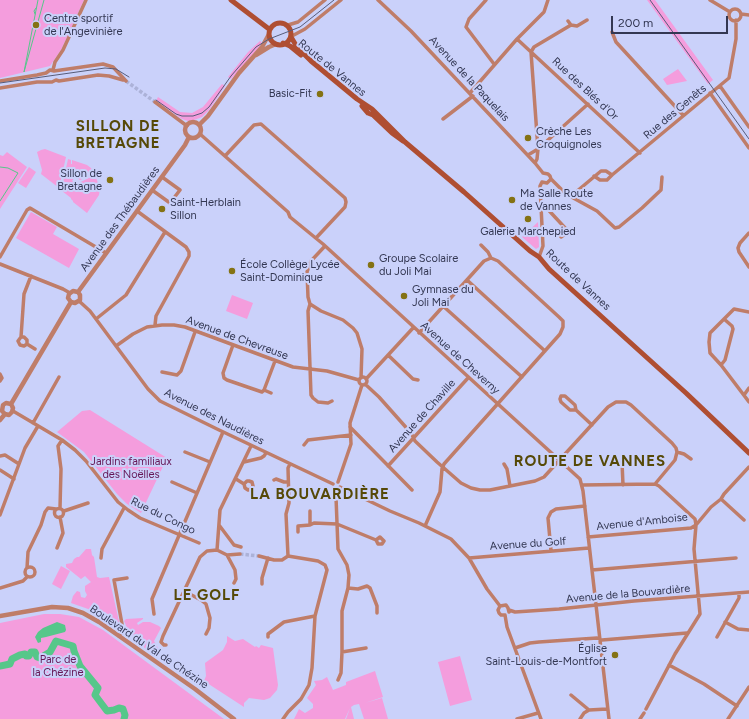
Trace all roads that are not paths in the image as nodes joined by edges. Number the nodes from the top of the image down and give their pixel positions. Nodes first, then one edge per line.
1 (86, 0) edge
2 (231, 0) edge
3 (236, 0) edge
4 (325, 0) edge
5 (341, 0) edge
6 (378, 0) edge
7 (486, 0) edge
8 (548, 0) edge
9 (710, 0) edge
10 (730, 12) junction
11 (741, 14) junction
12 (749, 15) edge
13 (587, 20) dead end
14 (736, 20) junction
15 (568, 21) dead end
16 (274, 25) junction
17 (288, 25) junction
18 (571, 25) junction
19 (269, 29) junction
20 (612, 32) dead end
21 (268, 36) junction
22 (291, 36) junction
23 (517, 39) junction
24 (283, 43) junction
25 (276, 44) junction
26 (531, 52) junction
27 (255, 55) junction
28 (494, 64) junction
29 (53, 71) junction
30 (46, 73) junction
31 (56, 80) junction
32 (0, 81) edge
33 (49, 81) junction
34 (721, 86) junction
35 (0, 88) edge
36 (470, 93) junction
37 (710, 93) junction
38 (473, 96) junction
39 (155, 102) tunnel mouth
40 (588, 104) junction
41 (370, 111) junction
42 (682, 115) junction
43 (443, 119) dead end
44 (199, 125) junction
45 (187, 126) junction
46 (749, 127) edge
47 (200, 134) junction
48 (189, 137) junction
49 (749, 148) edge
50 (538, 149) junction
51 (640, 153) junction
52 (528, 155) junction
53 (225, 156) junction
54 (536, 163) junction
55 (543, 173) junction
56 (612, 175) junction
57 (162, 176) junction
58 (594, 176) junction
59 (662, 177) dead end
60 (550, 179) junction
61 (542, 182) junction
62 (152, 190) junction
63 (570, 197) junction
64 (541, 202) junction
65 (137, 211) junction
66 (166, 232) junction
67 (749, 233) edge
68 (561, 237) dead end
69 (316, 238) junction
70 (325, 246) junction
71 (481, 246) dead end
72 (106, 253) junction
73 (0, 257) edge
74 (540, 257) junction
75 (491, 258) junction
76 (0, 264) edge
77 (749, 267) edge
78 (31, 276) junction
79 (467, 280) junction
80 (78, 292) junction
81 (70, 293) junction
82 (79, 301) junction
83 (71, 302) junction
84 (310, 304) junction
85 (443, 306) junction
86 (749, 312) edge
87 (96, 319) junction
88 (724, 319) junction
89 (155, 325) junction
90 (413, 328) junction
91 (195, 332) junction
92 (419, 333) junction
93 (21, 337) junction
94 (27, 344) junction
95 (116, 346) junction
96 (233, 346) junction
97 (35, 349) dead end
98 (545, 351) junction
99 (388, 355) junction
100 (275, 361) junction
101 (721, 365) junction
102 (310, 369) junction
103 (162, 372) dead end
104 (0, 374) edge
105 (59, 377) dead end
106 (522, 377) junction
107 (468, 378) junction
108 (360, 379) junction
109 (366, 379) junction
110 (418, 380) dead end
111 (0, 381) edge
112 (363, 385) junction
113 (749, 388) edge
114 (264, 390) junction
115 (271, 393) dead end
116 (744, 395) junction
117 (332, 401) dead end
118 (749, 402) edge
119 (12, 404) junction
120 (498, 404) junction
121 (1, 405) edge
122 (576, 410) junction
123 (13, 411) junction
124 (5, 414) junction
125 (0, 420) edge
126 (33, 423) junction
127 (592, 425) junction
128 (38, 426) junction
129 (350, 427) junction
130 (223, 432) junction
131 (358, 436) junction
132 (351, 437) junction
133 (734, 437) junction
134 (414, 438) junction
135 (62, 440) junction
136 (304, 445) dead end
137 (251, 446) junction
138 (749, 449) edge
139 (185, 452) dead end
140 (677, 452) junction
141 (266, 453) junction
142 (749, 453) edge
143 (247, 454) junction
144 (0, 456) edge
145 (560, 460) junction
146 (691, 460) dead end
147 (250, 461) junction
148 (210, 462) junction
149 (244, 462) junction
150 (622, 462) dead end
151 (19, 464) junction
152 (290, 464) junction
153 (504, 464) dead end
154 (388, 466) junction
155 (442, 466) junction
156 (749, 467) edge
157 (0, 470) edge
158 (14, 479) junction
159 (236, 479) junction
160 (274, 480) dead end
161 (172, 482) dead end
162 (288, 482) junction
163 (338, 482) junction
164 (244, 484) dead end
165 (333, 484) junction
166 (655, 484) junction
167 (582, 485) junction
168 (623, 485) junction
169 (510, 486) junction
170 (338, 489) junction
171 (412, 490) dead end
172 (197, 493) junction
173 (721, 499) junction
174 (88, 503) dead end
175 (585, 506) junction
176 (124, 508) junction
177 (58, 509) junction
178 (64, 511) junction
179 (310, 512) dead end
180 (0, 515) edge
181 (60, 517) junction
182 (744, 520) dead end
183 (337, 524) junction
184 (219, 525) junction
185 (310, 525) junction
186 (696, 525) junction
187 (425, 526) junction
188 (298, 532) dead end
189 (180, 535) junction
190 (588, 537) junction
191 (376, 540) dead end
192 (200, 544) dead end
193 (241, 547) dead end
194 (57, 548) dead end
195 (589, 548) junction
196 (217, 550) junction
197 (551, 551) junction
198 (228, 554) junction
199 (240, 554) tunnel mouth
200 (259, 556) tunnel mouth
201 (288, 556) junction
202 (101, 558) dead end
203 (268, 558) junction
204 (469, 558) junction
205 (736, 558) dead end
206 (695, 561) junction
207 (27, 568) junction
208 (592, 570) junction
209 (27, 576) junction
210 (127, 578) dead end
211 (234, 583) dead end
212 (262, 584) dead end
213 (0, 588) edge
214 (348, 588) junction
215 (184, 591) junction
216 (749, 592) edge
217 (739, 593) junction
218 (698, 596) junction
219 (596, 605) junction
220 (500, 606) junction
221 (509, 610) junction
222 (377, 613) dead end
223 (154, 614) dead end
224 (506, 615) junction
225 (0, 616) edge
226 (314, 616) junction
227 (725, 622) junction
228 (749, 630) edge
229 (687, 633) junction
230 (206, 634) dead end
231 (119, 636) junction
232 (268, 637) dead end
233 (717, 637) dead end
234 (599, 639) junction
235 (166, 645) dead end
236 (366, 648) dead end
237 (515, 648) junction
238 (342, 652) junction
239 (669, 665) junction
240 (338, 680) dead end
241 (749, 687) edge
242 (571, 695) dead end
243 (737, 706) junction
244 (607, 708) junction
245 (646, 709) dead end
246 (589, 710) junction
247 (538, 713) junction
248 (644, 713) dead end
249 (234, 719) edge
250 (283, 719) edge
251 (517, 719) edge
252 (541, 719) edge
253 (580, 719) edge
254 (609, 719) edge
255 (640, 719) edge
256 (728, 719) edge

1 - 29 street
2 - 19 main road
3 - 16 main road
4 - 17 street
5 - 22 street
6 - 36 street, Avenue de la Paquelais
7 - 28 street
8 - 23 street
9 - 10 street
10 - 11 street
10 - 14 street
11 - 12 street
11 - 14 street
13 - 18 street
14 - 34 street
15 - 18 street
16 - 17 main road
16 - 19 main road
17 - 22 main road
18 - 26 street
19 - 21 main road
20 - 42 street
21 - 25 main road
21 - 27 street
22 - 24 main road
22 - 41 main road, Route de Vannes
23 - 26 street, Rue des Blés d'Or
23 - 28 street
24 - 25 main road
24 - 41 main road, Route de Vannes
25 - 27 street
26 - 40 street, Rue des Blés d'Or
26 - 50 street
27 - 44 street
28 - 36 street
29 - 30 street
29 - 31 street
29 - 31 street
30 - 32 street
30 - 33 street
31 - 33 street
33 - 35 street
34 - 37 street, Rue des Genêts
34 - 46 street
36 - 38 street, Avenue de la Paquelais
37 - 42 street, Rue des Genêts
37 - 49 street
38 - 43 street
38 - 52 street, Avenue de la Paquelais
39 - 45 street
40 - 50 street
40 - 51 street, Rue des Blés d'Or
41 - 74 main road, Route de Vannes
42 - 51 street, Rue des Genêts
44 - 45 street
44 - 47 street
45 - 48 street
47 - 48 street
47 - 53 street, Avenue de Cheverny
48 - 57 street, Avenue des Thébaudières
50 - 52 street
50 - 54 street
51 - 56 street, Rue des Genêts
52 - 54 street, Avenue de la Paquelais
53 - 69 street, Avenue de Cheverny
53 - 69 street
54 - 55 street, Avenue de la Paquelais
55 - 60 street
55 - 61 street
56 - 58 street
56 - 58 street
57 - 62 street, Avenue des Thébaudières
57 - 62 street
58 - 63 street
59 - 63 street
60 - 61 street
60 - 63 street
61 - 64 street
62 - 65 street, Avenue des Thébaudières
64 - 68 street
64 - 74 street
65 - 66 street
65 - 72 street, Avenue des Thébaudières
66 - 87 street
66 - 89 street
67 - 77 street
69 - 70 street, Avenue de Cheverny
70 - 84 street
70 - 90 street, Avenue de Cheverny
71 - 75 street
72 - 73 street
72 - 80 street, Avenue des Thébaudières
74 - 133 main road, Route de Vannes
75 - 79 street
75 - 98 street
76 - 78 street
78 - 81 street
78 - 93 street
79 - 85 street
79 - 98 street
80 - 81 street
80 - 82 street
81 - 83 street
82 - 83 street
82 - 87 street, Avenue des Naudières
83 - 119 street
84 - 102 street
84 - 108 street
85 - 92 street
85 - 106 street
86 - 88 street
87 - 95 street, Avenue des Naudières
88 - 101 street
88 - 101 street
89 - 91 street, Avenue de Chevreuse
89 - 95 street, Avenue de Chevreuse
90 - 92 street, Avenue de Cheverny
90 - 99 street
91 - 96 street, Avenue de Chevreuse
91 - 103 street
92 - 107 street, Avenue de Cheverny
93 - 94 street
93 - 94 street
94 - 97 street
95 - 130 street, Avenue des Naudières
96 - 100 street, Avenue de Chevreuse
96 - 114 street
98 - 106 street
99 - 109 street
99 - 110 street
100 - 102 street, Avenue de Chevreuse
100 - 114 street
101 - 116 street
102 - 108 street, Avenue de Chevreuse
102 - 117 street
104 - 111 street
105 - 126 street
106 - 120 street
107 - 120 street, Avenue de Cheverny
107 - 134 street, Avenue de Chaville
108 - 109 street
108 - 112 street
109 - 112 street
112 - 129 street
112 - 134 street
113 - 116 street
114 - 115 street
116 - 118 street
119 - 121 street
119 - 123 street
120 - 145 street, Avenue de Cheverny
120 - 155 street
121 - 124 street
122 - 122 street
122 - 127 street
123 - 124 street
123 - 126 street, Rue du Congo
124 - 125 street
126 - 128 street, Rue du Congo
127 - 140 street
127 - 145 street
128 - 135 street, Rue du Congo
128 - 151 street
129 - 131 street
129 - 132 street
130 - 137 street, Avenue des Naudières
130 - 148 street
131 - 132 street
131 - 154 street
132 - 136 street
132 - 163 street
133 - 138 main road, Route de Vannes
133 - 142 main road, Route de Vannes
134 - 154 street, Avenue de Chaville
134 - 155 street
135 - 176 street, Rue du Congo
135 - 177 street
137 - 141 street, Avenue des Naudières
137 - 143 street
139 - 148 street
140 - 146 street
140 - 166 street
141 - 147 street
141 - 152 street, Avenue des Naudières
143 - 147 street
143 - 149 street
144 - 151 street
145 - 167 street, Avenue de Cheverny
145 - 169 street
147 - 149 street
148 - 172 street
149 - 159 street
150 - 168 street
151 - 158 street
152 - 162 street
152 - 165 street, Avenue des Naudières
153 - 169 street
154 - 171 street
155 - 169 street
155 - 187 street
156 - 173 street
157 - 158 street
158 - 180 street
159 - 164 street
159 - 184 street
160 - 162 street
161 - 172 street
162 - 201 street
163 - 165 street
163 - 170 street
165 - 170 street
166 - 168 street
166 - 186 street
167 - 168 street
167 - 175 street
170 - 183 street
170 - 187 street
172 - 189 street
173 - 182 street
173 - 186 street
174 - 178 street
175 - 190 street
175 - 197 street
176 - 189 street, Rue du Congo
176 - 202 street
177 - 178 street
177 - 181 street
177 - 207 street
178 - 181 street
179 - 185 street
181 - 194 street
183 - 185 street
183 - 191 street
183 - 214 street
184 - 193 street
184 - 196 street
185 - 188 street
186 - 190 street, Avenue d'Amboise
186 - 206 street
187 - 204 street
189 - 192 street, Rue du Congo
189 - 223 street
190 - 195 street
195 - 197 street, Avenue du Golf
195 - 208 street
196 - 198 street
196 - 215 street
197 - 204 street, Avenue du Golf
198 - 199 street
198 - 211 street
200 - 203 street
201 - 203 street
201 - 226 street
203 - 212 street
204 - 220 street
205 - 206 street
206 - 208 street
206 - 218 street
207 - 209 street
207 - 209 street
208 - 219 street
209 - 213 street
210 - 231 street
214 - 222 street
214 - 238 street
215 - 230 street
215 - 235 street
216 - 217 street, Avenue de la Bouvardière
217 - 218 street, Avenue de la Bouvardière
217 - 227 street
218 - 219 street, Avenue de la Bouvardière
218 - 229 street
219 - 221 street, Avenue de la Bouvardière
219 - 234 street
220 - 221 street
220 - 224 street
221 - 224 street
224 - 237 street
225 - 231 street, Boulevard du Val de Chézine
226 - 232 street
226 - 250 street
227 - 228 street
227 - 233 street
229 - 234 street
229 - 239 street
231 - 249 street, Boulevard du Val de Chézine
234 - 237 street
234 - 244 street
236 - 238 street
237 - 247 street
238 - 240 street
239 - 243 street
239 - 245 street
241 - 243 street
242 - 246 street
243 - 256 street
244 - 246 street
244 - 254 street
246 - 253 street
247 - 251 street
247 - 252 street
248 - 255 street

